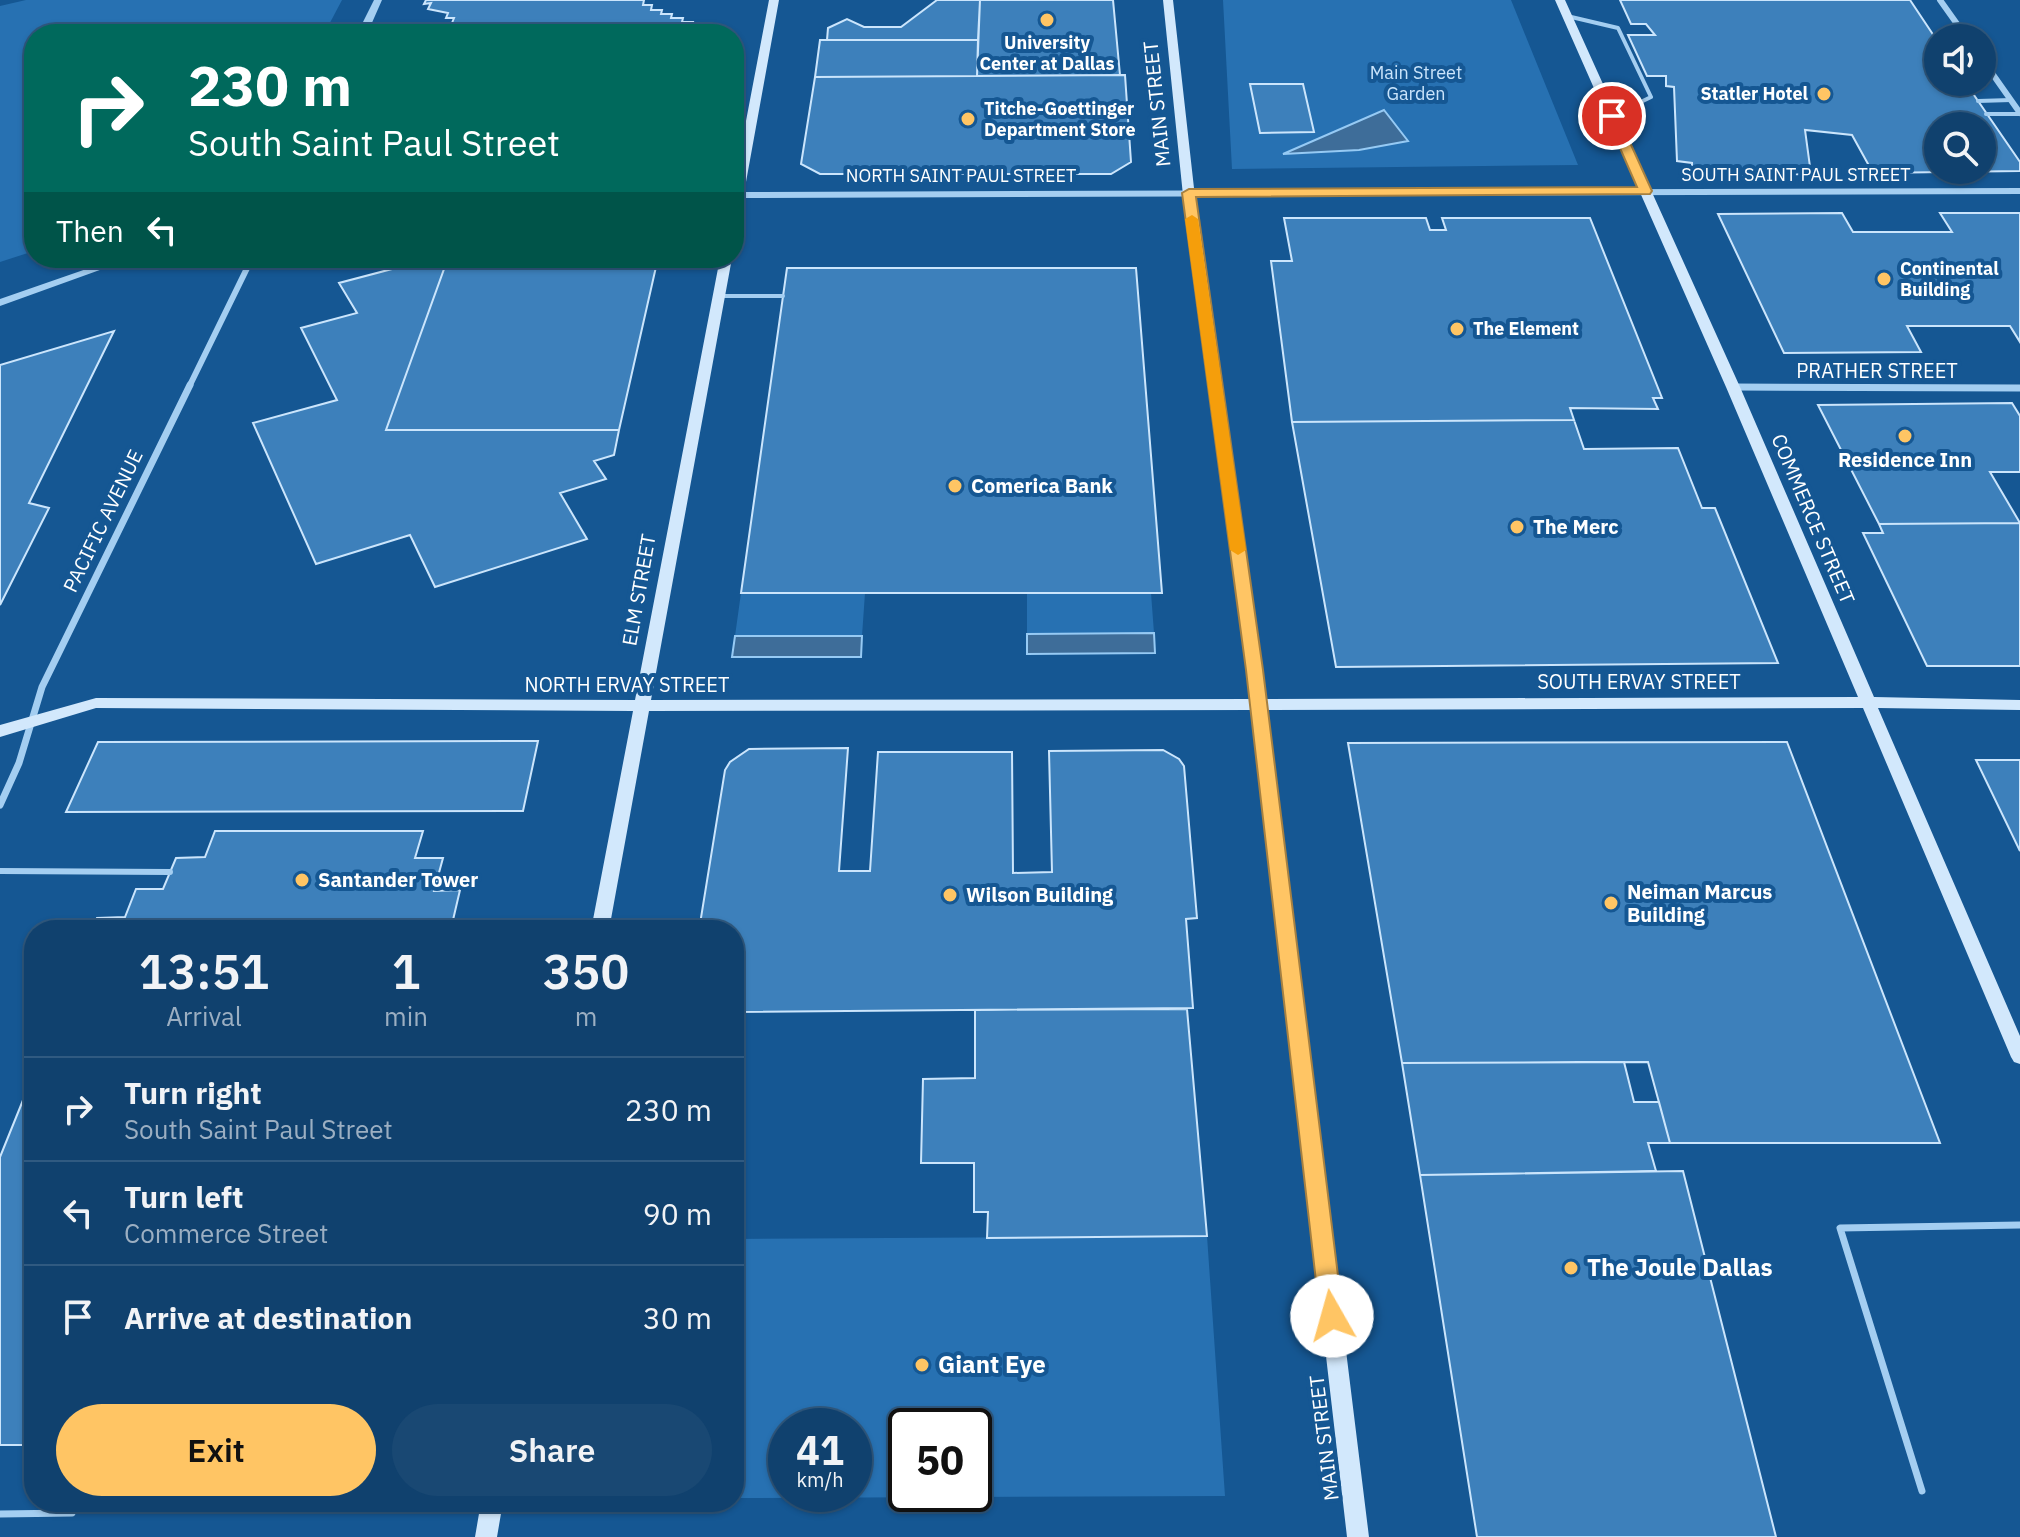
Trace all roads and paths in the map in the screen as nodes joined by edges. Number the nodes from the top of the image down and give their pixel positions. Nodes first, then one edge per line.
1 (378, 0) edge
2 (774, 0) edge
3 (1168, 0) edge
4 (1560, 0) edge
5 (1940, 0) edge
6 (1567, 16) junction
7 (367, 24) edge
8 (1957, 24) edge
9 (1996, 79) edge
10 (2011, 100) junction
11 (1978, 101) dead end
12 (2020, 113) edge
13 (1996, 114) edge
14 (1612, 116) junction
15 (744, 153) edge
16 (1645, 191) junction
17 (2020, 191) edge
18 (1189, 193) junction
19 (744, 194) edge
20 (100, 268) edge
21 (247, 268) edge
22 (724, 268) edge
23 (718, 296) junction
24 (783, 296) dead end
25 (0, 303) edge
26 (1733, 387) junction
27 (2020, 388) edge
28 (1867, 702) junction
29 (1258, 704) junction
30 (642, 705) junction
31 (2020, 705) edge
32 (31, 722) junction
33 (0, 731) edge
34 (0, 805) edge
35 (0, 871) edge
36 (170, 872) dead end
37 (602, 920) edge
38 (2020, 1057) edge
39 (2020, 1225) edge
40 (1922, 1491) dead end
41 (490, 1512) edge
42 (72, 1513) dead end
43 (0, 1514) edge
44 (486, 1537) edge
45 (1358, 1537) edge

1 - 7 street
2 - 15 main road
3 - 18 main road, MAIN STREET
4 - 6 main road, COMMERCE STREET
5 - 8 street
6 - 14 main road, COMMERCE STREET
6 - 14 lane
9 - 10 street
10 - 11 lane
10 - 12 street
12 - 13 lane
14 - 16 main road, COMMERCE STREET
16 - 17 street, SOUTH SAINT PAUL STREET
16 - 18 street, SOUTH SAINT PAUL STREET
16 - 26 main road, COMMERCE STREET
18 - 19 street, NORTH SAINT PAUL STREET
18 - 29 main road, MAIN STREET
20 - 25 street
21 - 32 street, PACIFIC AVENUE
22 - 23 main road, ELM STREET
23 - 24 lane
23 - 30 main road, ELM STREET
26 - 27 street, PRATHER STREET
26 - 28 main road, COMMERCE STREET
28 - 29 main road, SOUTH ERVAY STREET
28 - 31 main road, SOUTH ERVAY STREET
28 - 38 main road, COMMERCE STREET
29 - 30 main road, NORTH ERVAY STREET
29 - 45 main road, MAIN STREET
30 - 32 main road, NORTH ERVAY STREET
30 - 37 main road, ELM STREET
32 - 33 main road, NORTH ERVAY STREET
32 - 34 street, PACIFIC AVENUE
35 - 36 lane
39 - 40 lane
41 - 44 main road
42 - 43 lane

